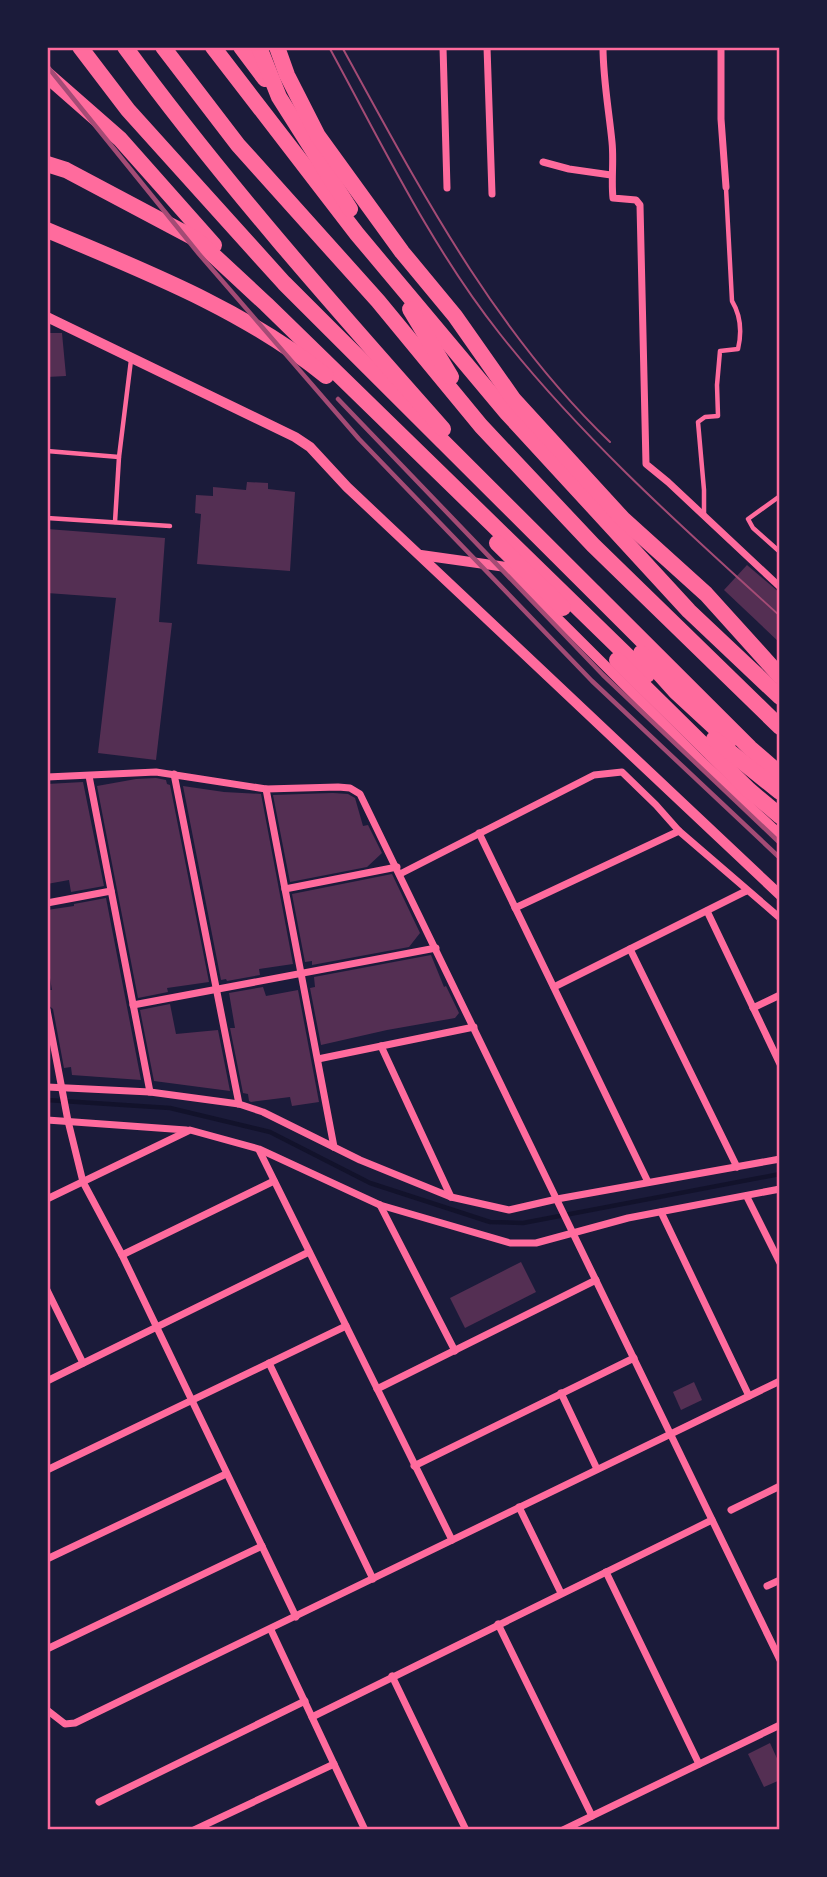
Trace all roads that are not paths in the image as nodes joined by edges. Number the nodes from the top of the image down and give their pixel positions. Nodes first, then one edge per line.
1 (80, 47) edge
2 (125, 47) edge
3 (163, 47) edge
4 (213, 47) edge
5 (241, 47) edge
6 (259, 47) edge
7 (279, 47) edge
8 (443, 47) edge
9 (487, 47) edge
10 (603, 47) edge
11 (721, 47) edge
12 (47, 75) edge
13 (279, 97) junction
14 (544, 162) dead end
15 (47, 164) edge
16 (611, 175) junction
17 (726, 187) joint
18 (447, 188) dead end
19 (492, 194) dead end
20 (47, 230) edge
21 (267, 304) junction
22 (47, 317) edge
23 (131, 356) junction
24 (481, 426) junction
25 (47, 451) edge
26 (120, 457) junction
27 (780, 496) edge
28 (704, 514) junction
29 (47, 517) edge
30 (115, 522) junction
31 (170, 526) dead end
32 (780, 552) edge
33 (421, 555) junction
34 (780, 587) edge
35 (780, 676) edge
36 (780, 697) edge
37 (780, 727) edge
38 (174, 774) junction
39 (780, 774) edge
40 (89, 776) junction
41 (47, 778) edge
42 (265, 789) junction
43 (780, 790) edge
44 (780, 816) edge
45 (679, 831) junction
46 (480, 833) junction
47 (780, 835) edge
48 (398, 870) junction
49 (285, 889) junction
50 (111, 891) junction
51 (746, 891) junction
52 (780, 895) edge
53 (47, 903) edge
54 (515, 908) junction
55 (707, 911) junction
56 (780, 918) edge
57 (436, 948) junction
58 (630, 949) junction
59 (301, 974) junction
60 (554, 988) junction
61 (217, 989) junction
62 (780, 995) edge
63 (134, 1005) junction
64 (753, 1008) junction
65 (47, 1010) edge
66 (474, 1027) junction
67 (381, 1046) junction
68 (317, 1059) junction
69 (780, 1064) edge
70 (47, 1087) edge
71 (62, 1092) junction
72 (150, 1092) junction
73 (239, 1104) junction
74 (67, 1117) junction
75 (47, 1120) edge
76 (190, 1130) junction
77 (334, 1147) junction
78 (259, 1149) junction
79 (780, 1159) edge
80 (737, 1167) junction
81 (274, 1181) junction
82 (83, 1182) junction
83 (648, 1182) junction
84 (780, 1189) edge
85 (451, 1197) junction
86 (747, 1197) junction
87 (47, 1199) edge
88 (558, 1201) junction
89 (380, 1205) junction
90 (661, 1212) junction
91 (572, 1230) junction
92 (309, 1252) junction
93 (122, 1255) junction
94 (780, 1263) edge
95 (596, 1280) junction
96 (47, 1290) edge
97 (346, 1326) junction
98 (156, 1327) junction
99 (455, 1351) junction
100 (634, 1358) junction
101 (83, 1363) junction
102 (269, 1363) junction
103 (47, 1381) edge
104 (780, 1381) edge
105 (377, 1389) junction
106 (561, 1393) junction
107 (749, 1396) junction
108 (191, 1400) junction
109 (670, 1433) junction
110 (414, 1466) junction
111 (597, 1469) junction
112 (47, 1470) edge
113 (226, 1474) junction
114 (780, 1486) edge
115 (519, 1507) junction
116 (731, 1510) dead end
117 (712, 1520) junction
118 (452, 1540) junction
119 (262, 1546) junction
120 (47, 1559) edge
121 (606, 1572) junction
122 (373, 1578) junction
123 (780, 1580) edge
124 (767, 1586) dead end
125 (561, 1593) junction
126 (296, 1617) junction
127 (498, 1624) junction
128 (271, 1630) junction
129 (47, 1649) edge
130 (780, 1660) edge
131 (392, 1676) junction
132 (305, 1701) junction
133 (47, 1710) edge
134 (313, 1717) junction
135 (780, 1725) edge
136 (334, 1764) junction
137 (699, 1764) junction
138 (99, 1802) dead end
139 (592, 1816) junction
140 (362, 1829) edge
141 (194, 1830) edge
142 (466, 1830) edge
143 (563, 1830) edge

1 - 39 highway
2 - 43 highway
3 - 24 highway
4 - 36 highway
5 - 13 highway
6 - 13 highway
7 - 35 highway
8 - 18 street
9 - 19 street
10 - 16 street
11 - 17 street
12 - 21 highway
13 - 24 highway
14 - 16 street
15 - 21 highway
16 - 28 street
17 - 28 lane
20 - 44 highway
21 - 43 highway
22 - 23 street
23 - 26 lane
23 - 33 street
24 - 37 highway
25 - 26 lane
26 - 30 lane
27 - 32 lane
28 - 34 street
29 - 30 lane
30 - 31 lane
33 - 47 street
33 - 52 street
38 - 40 street
38 - 42 street
38 - 61 street
40 - 41 street
40 - 50 street
42 - 48 street
42 - 49 street
45 - 46 street
45 - 51 street
45 - 54 street
46 - 48 street
46 - 54 street
48 - 49 street
48 - 57 street
49 - 59 street
50 - 53 street
50 - 63 street
51 - 55 street
51 - 56 street
54 - 60 street
55 - 58 street
55 - 64 street
57 - 59 street
57 - 66 street
58 - 60 street
58 - 80 street
59 - 61 street
59 - 68 street
60 - 83 street
61 - 63 street
61 - 73 street
62 - 64 street
63 - 72 street
64 - 69 street
65 - 71 street
66 - 67 street
66 - 88 street
67 - 68 street
67 - 85 street
68 - 77 street
70 - 71 street
71 - 72 street
71 - 74 street
72 - 73 street
73 - 77 street
74 - 75 street
74 - 76 street
74 - 82 street
76 - 78 street
76 - 82 street
77 - 85 street
78 - 81 street
78 - 89 street
79 - 80 street
80 - 83 street
81 - 92 street
81 - 93 street
82 - 87 street
82 - 93 street
83 - 88 street
84 - 86 street
85 - 88 street
86 - 90 street
86 - 94 street
88 - 91 street
89 - 91 street
89 - 99 street
90 - 91 street
90 - 107 street
91 - 95 street
92 - 97 street
92 - 98 street
93 - 98 street
95 - 99 street
95 - 100 street
96 - 101 street
97 - 102 street
97 - 105 street
98 - 101 street
98 - 108 street
99 - 105 street
100 - 106 street
100 - 109 street
101 - 103 street
102 - 108 street
102 - 122 street
104 - 107 street
105 - 110 street
106 - 110 street
106 - 111 street
107 - 109 street
108 - 112 street
108 - 113 street
109 - 111 street
109 - 117 street
110 - 118 street
111 - 115 street
113 - 119 street
113 - 120 street
114 - 116 street
115 - 118 street
115 - 125 street
117 - 121 street
117 - 130 street
118 - 122 street
119 - 126 street
119 - 129 street
121 - 125 street
121 - 137 street
122 - 126 street
123 - 124 street
125 - 127 street
126 - 128 street
127 - 131 street
127 - 139 street
128 - 132 street
128 - 133 street
131 - 134 street
131 - 142 street
132 - 134 street
132 - 138 street
134 - 136 street
135 - 137 street
136 - 140 street
136 - 141 street
137 - 139 street
139 - 143 street

